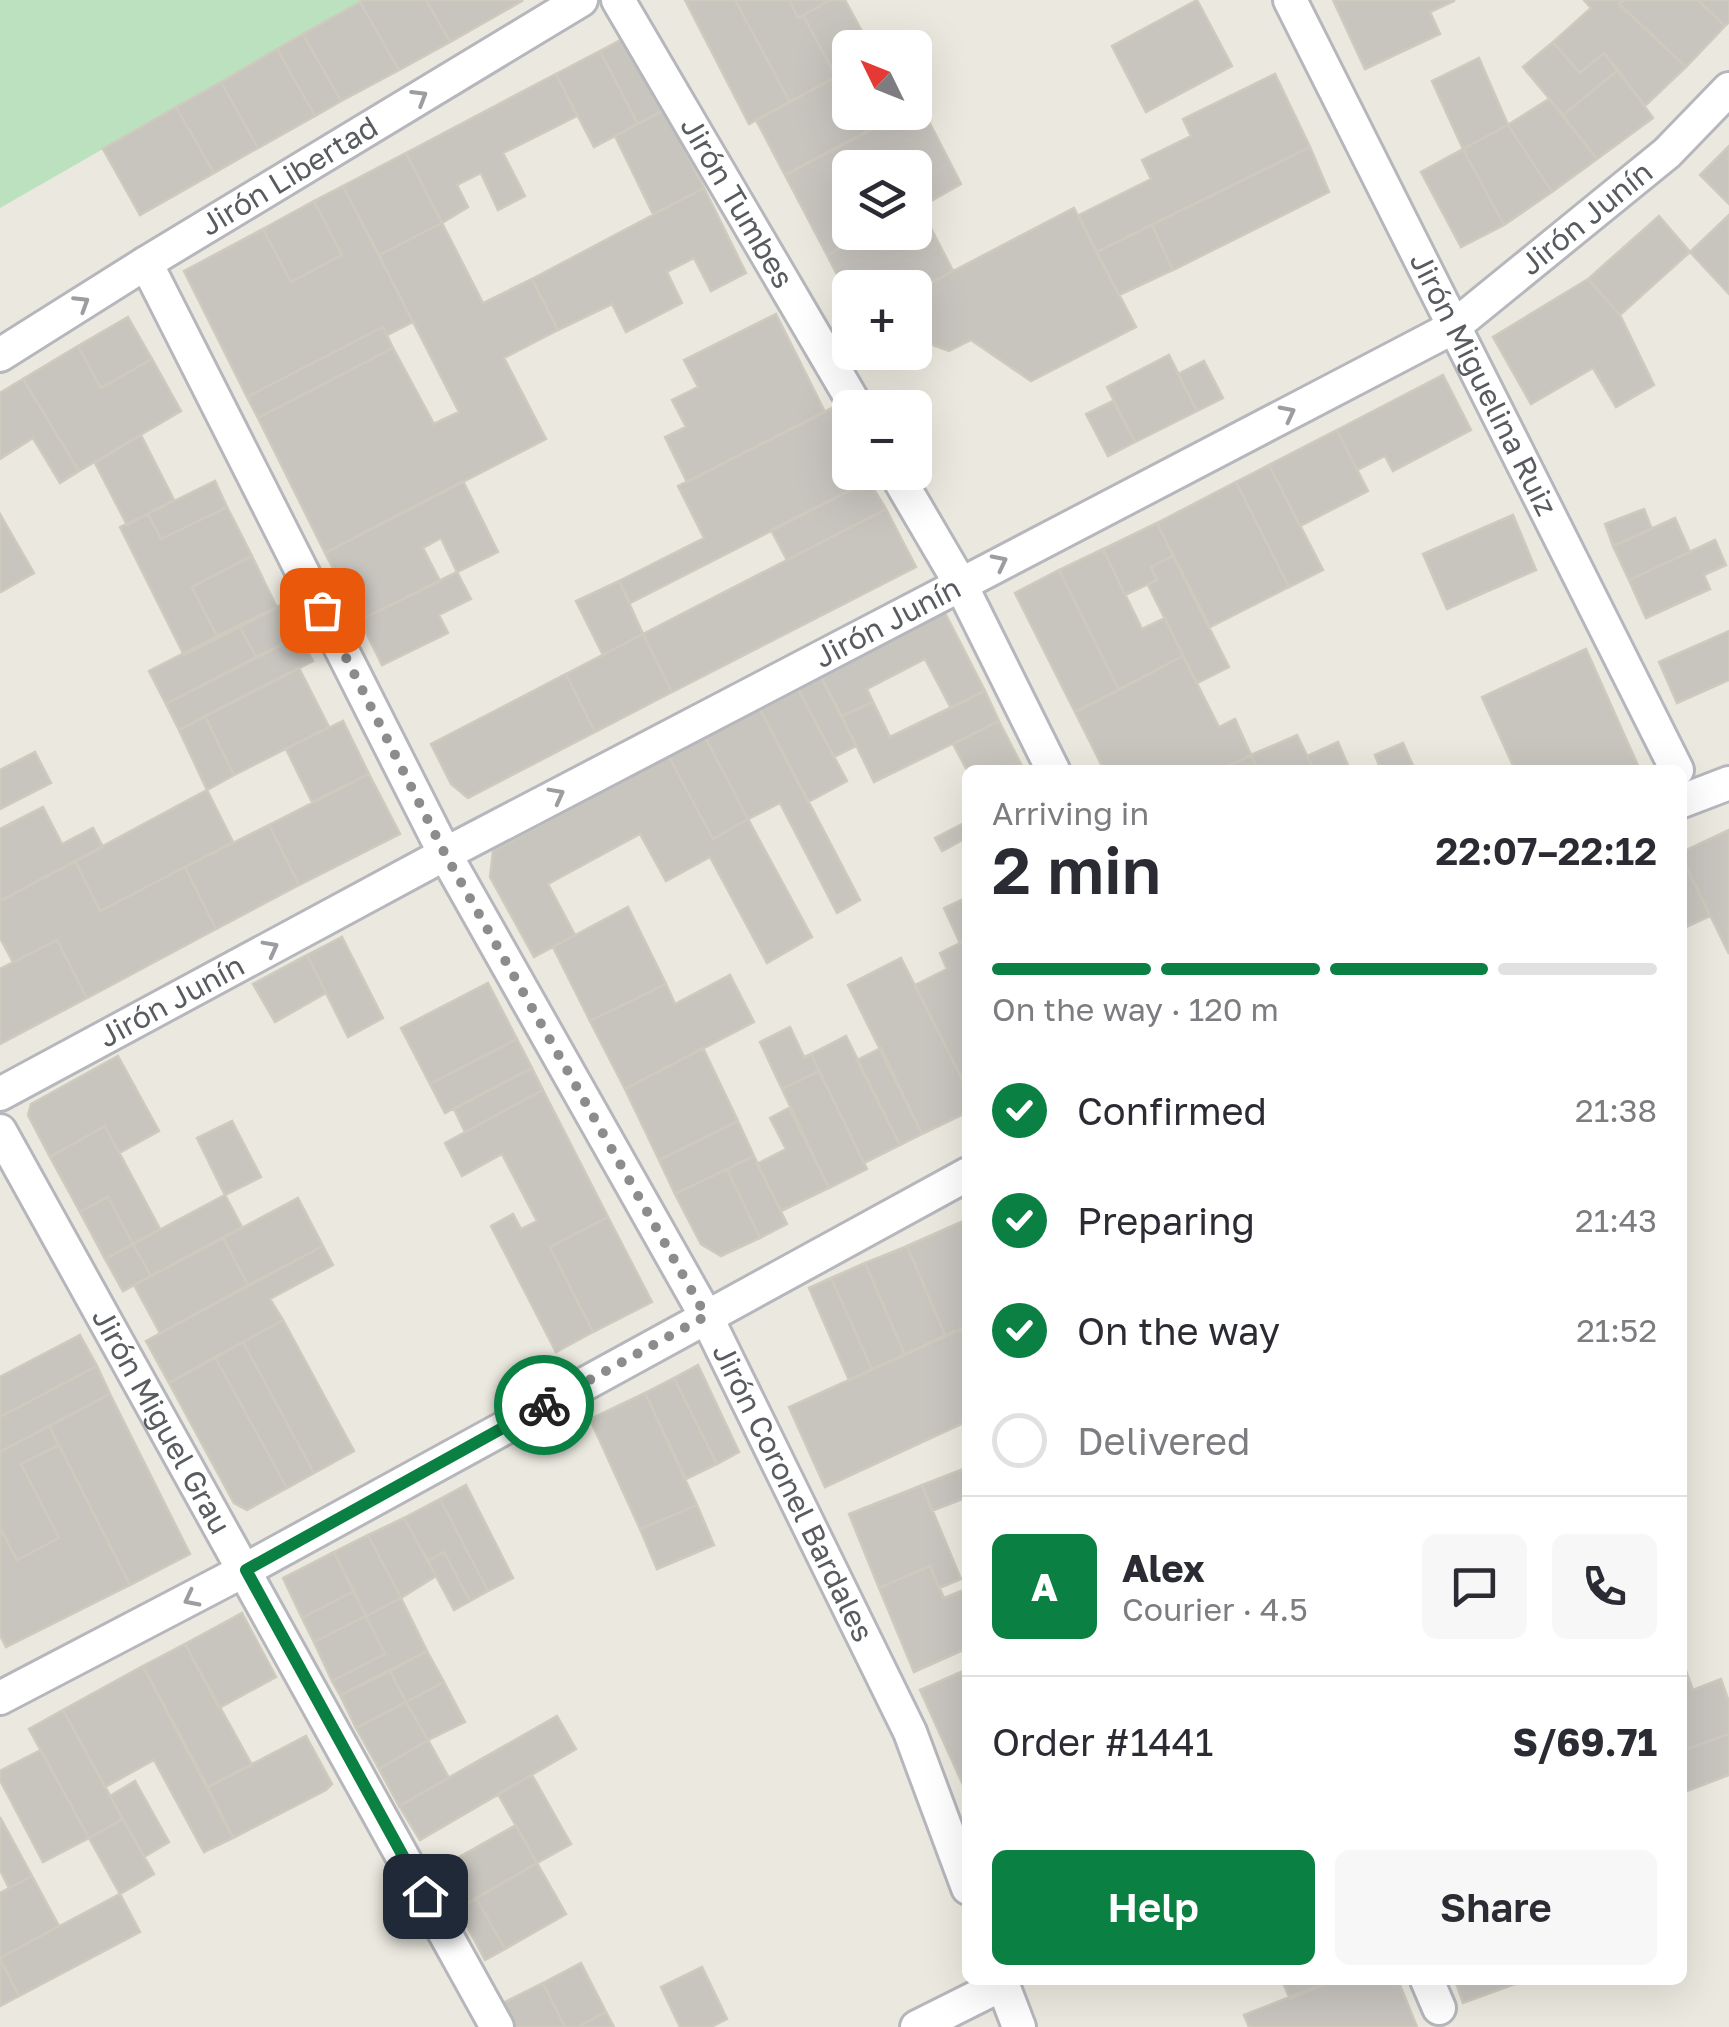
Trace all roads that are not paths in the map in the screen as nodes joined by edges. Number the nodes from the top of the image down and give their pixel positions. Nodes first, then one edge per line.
1 (581, 0) edge
2 (618, 0) edge
3 (1290, 0) edge
4 (1729, 89) edge
5 (146, 263) junction
6 (1452, 328) junction
7 (0, 355) edge
8 (846, 390) edge
9 (906, 490) edge
10 (960, 582) junction
11 (1051, 765) edge
12 (1672, 765) edge
13 (1729, 784) edge
14 (1687, 787) edge
15 (445, 854) junction
16 (0, 1094) edge
17 (0, 1131) edge
18 (962, 1177) edge
19 (706, 1316) junction
20 (246, 1570) junction
21 (0, 1698) edge
22 (962, 1872) edge
23 (996, 1985) edge
24 (1003, 1985) edge
25 (497, 2027) edge
26 (917, 2027) edge
27 (1019, 2027) edge

5 -> 1 street, Jirón Libertad
2 - 8 street, Jirón Tumbes
3 - 6 street, Jirón Miguelina Ruiz
4 - 6 street, Jirón Junín
7 -> 5 street, Jirón Libertad
5 - 15 street, Jirón Coronel Bardales
10 -> 6 street, Jirón Junín
6 - 12 street, Jirón Miguelina Ruiz
9 - 10 street
10 - 11 street
15 -> 10 street, Jirón Junín
13 - 14 street
16 -> 15 street, Jirón Junín
15 - 19 street, Jirón Coronel Bardales
17 - 20 street, Jirón Miguel Grau
18 - 19 street
19 - 20 street
19 - 22 street, Jirón Coronel Bardales
20 -> 21 street
20 - 25 street, Jirón Miguel Grau
23 - 26 street
24 - 27 street

